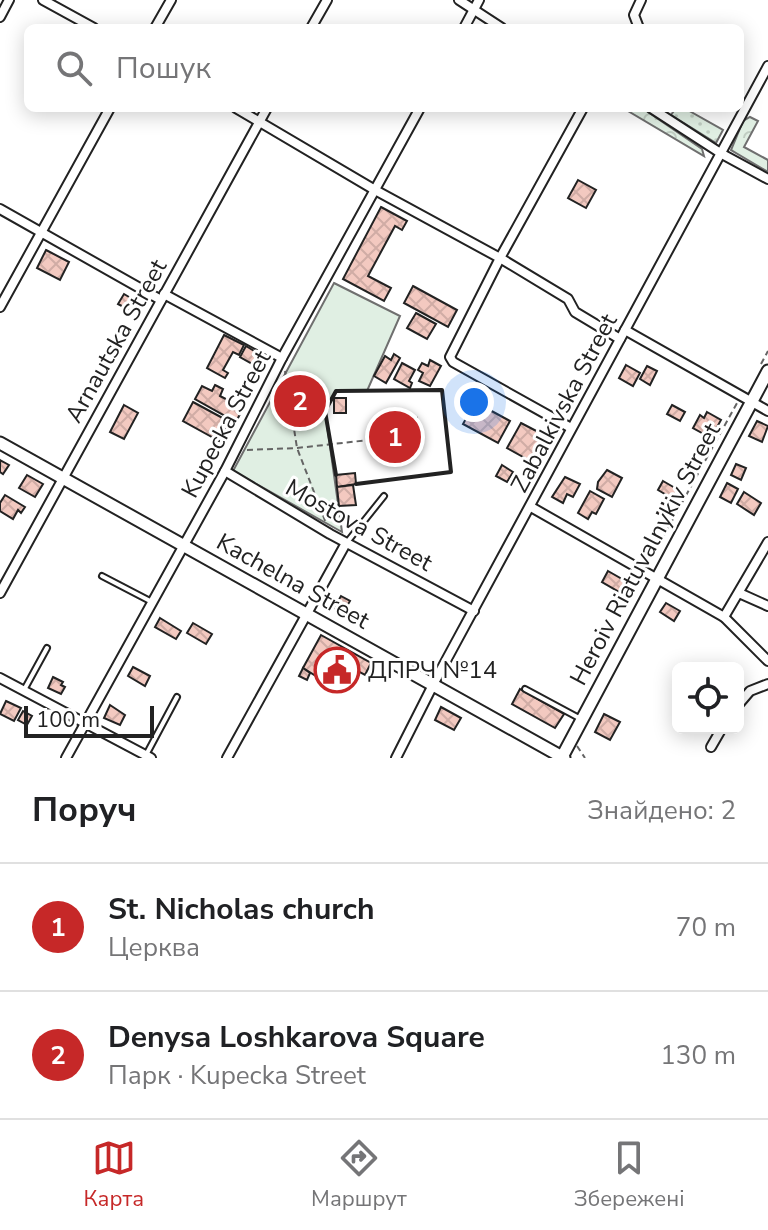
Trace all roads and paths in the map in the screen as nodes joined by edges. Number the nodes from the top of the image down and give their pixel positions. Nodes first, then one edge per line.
1 (9, 0) edge
2 (43, 0) edge
3 (171, 0) edge
4 (327, 0) edge
5 (459, 0) edge
6 (479, 0) edge
7 (641, 0) edge
8 (474, 9) junction
9 (0, 17) edge
10 (87, 24) edge
11 (157, 24) edge
12 (313, 24) edge
13 (466, 24) edge
14 (496, 24) edge
15 (637, 24) edge
16 (768, 66) edge
17 (108, 112) edge
18 (243, 112) edge
19 (265, 112) edge
20 (418, 112) edge
21 (581, 112) edge
22 (657, 112) edge
23 (744, 112) edge
24 (744, 112) edge
25 (259, 121) junction
26 (722, 154) junction
27 (768, 179) edge
28 (375, 190) junction
29 (0, 209) edge
30 (40, 232) junction
31 (500, 258) junction
32 (162, 297) junction
33 (0, 307) edge
34 (625, 330) junction
35 (620, 339) junction
36 (282, 358) junction
37 (768, 371) edge
38 (747, 398) junction
39 (768, 411) edge
40 (571, 428) junction
41 (369, 440) dead end
42 (0, 443) edge
43 (297, 448) junction
44 (236, 451) junction
45 (225, 471) junction
46 (63, 480) junction
47 (384, 496) dead end
48 (531, 507) junction
49 (330, 534) junction
50 (768, 542) edge
51 (346, 543) junction
52 (184, 545) junction
53 (643, 573) junction
54 (102, 576) dead end
55 (656, 580) junction
56 (0, 593) edge
57 (739, 593) junction
58 (152, 602) junction
59 (768, 606) edge
60 (474, 611) junction
61 (306, 612) junction
62 (724, 617) junction
63 (47, 648) dead end
64 (768, 661) edge
65 (0, 678) edge
66 (768, 684) edge
67 (433, 685) junction
68 (525, 689) dead end
69 (24, 690) junction
70 (177, 697) dead end
71 (744, 698) edge
72 (582, 719) junction
73 (86, 722) junction
74 (719, 734) edge
75 (570, 742) junction
76 (711, 747) dead end
77 (149, 756) edge
78 (66, 758) edge
79 (227, 758) edge
80 (396, 758) edge
81 (563, 758) edge
82 (585, 758) edge

1 - 9 street
2 - 10 street
3 - 11 street
4 - 12 street
5 - 8 street
6 - 8 street
7 - 15 street
8 - 13 street
8 - 14 street
16 - 23 street, Zabalkivska Street
17 - 30 street
18 - 25 street
19 - 25 street, Arnautska Street
20 - 28 street, Kupecka Street
21 - 31 street
22 - 26 street
24 - 26 street, Zabalkivska Street
25 - 28 street
25 - 32 street, Arnautska Street
26 - 27 street
26 - 34 street, Zabalkivska Street
28 - 31 street
28 - 36 street, Kupecka Street
29 - 30 street
30 - 32 street
30 - 33 street
31 - 35 street
31 - 40 street
32 - 36 street
32 - 46 street, Arnautska Street
34 - 35 street, Zabalkivska Street
34 - 38 street
35 - 40 street, Zabalkivska Street
36 - 43 path
36 - 44 street, Kupecka Street
37 - 38 street, Heroiv Riatuvalnykiv Street
38 - 39 street
38 - 53 path
38 - 55 street, Heroiv Riatuvalnykiv Street
40 - 48 street, Zabalkivska Street
41 - 43 path
42 - 46 street, Kachelna Street
43 - 44 path
43 - 49 path
44 - 45 street, Kupecka Street
45 - 49 street, Mostova Street
45 - 52 street, Kupecka Street
46 - 52 street, Kachelna Street
46 - 56 street, Arnautska Street
47 - 51 lane
48 - 53 street
48 - 60 street, Zabalkivska Street
49 - 51 street, Mostova Street
50 - 57 street
51 - 60 street, Mostova Street
51 - 61 street
52 - 58 street, Kupecka Street
52 - 61 street, Kachelna Street
53 - 55 street
54 - 58 lane
55 - 62 street
55 - 72 street, Heroiv Riatuvalnykiv Street
57 - 59 street
57 - 62 street
58 - 73 street, Kupecka Street
60 - 67 street, Zabalkivska Street
61 - 67 street, Kachelna Street
61 - 79 street
62 - 64 street
63 - 69 lane
65 - 69 street
66 - 71 street
67 - 80 street, Zabalkivska Street
67 - 81 street, Kachelna Street
68 - 72 lane
69 - 73 street
70 - 77 lane
72 - 75 street, Heroiv Riatuvalnykiv Street
73 - 77 street
73 - 78 street, Kupecka Street
74 - 76 street
75 - 81 street, Heroiv Riatuvalnykiv Street
75 - 82 path

